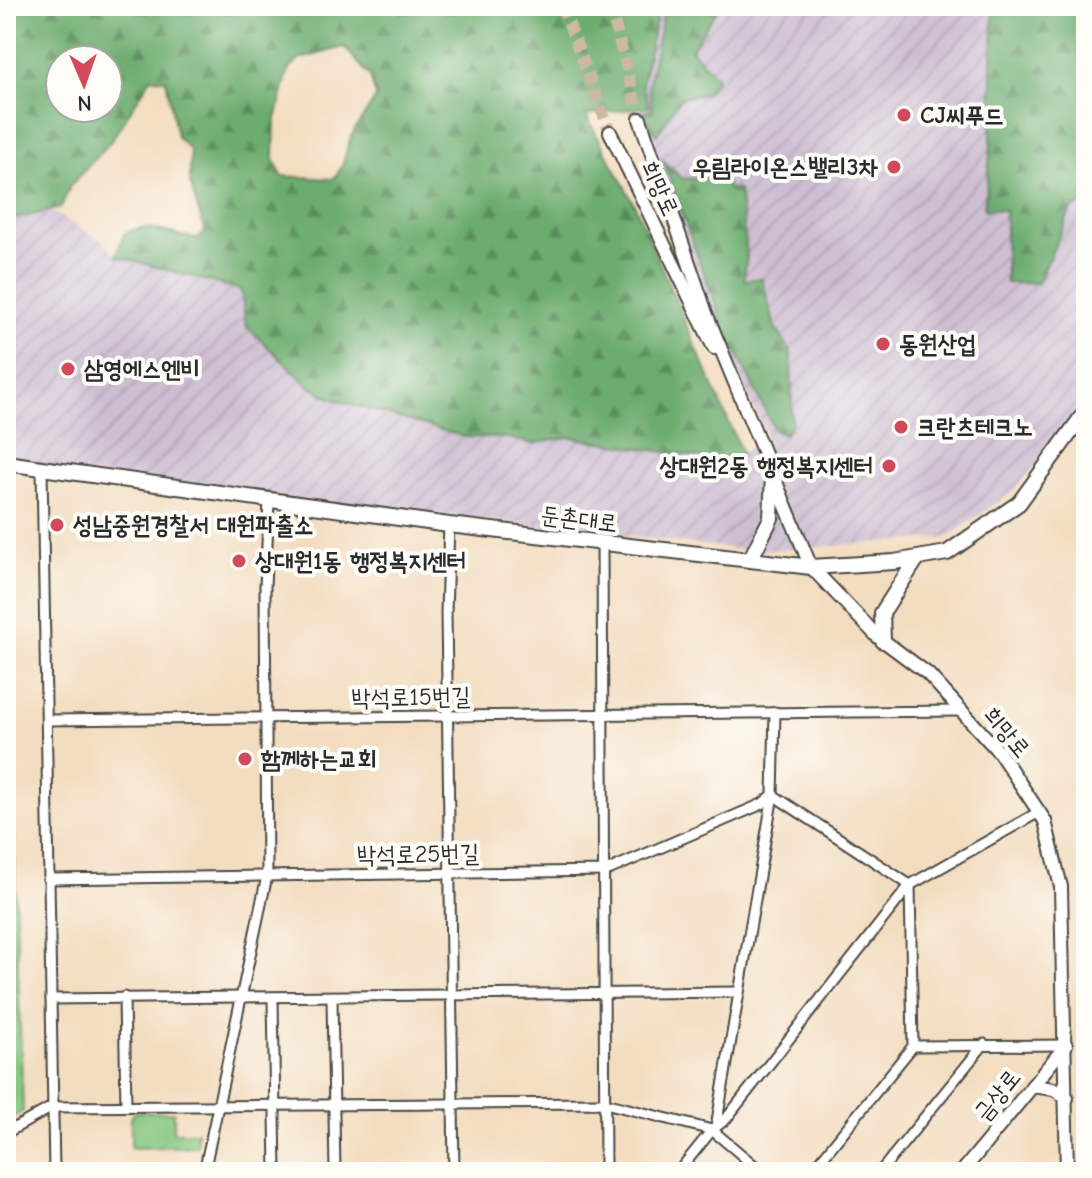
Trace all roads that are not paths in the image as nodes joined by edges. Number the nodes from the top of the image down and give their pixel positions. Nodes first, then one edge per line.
1 (640, 119) tunnel mouth
2 (610, 132) tunnel mouth
3 (739, 388) junction
4 (1086, 411) edge
5 (8, 466) edge
6 (42, 469) junction
7 (773, 474) junction
8 (269, 501) junction
9 (449, 525) junction
10 (602, 544) junction
11 (750, 560) junction
12 (916, 560) junction
13 (811, 567) junction
14 (883, 641) junction
15 (959, 711) junction
16 (775, 712) junction
17 (606, 715) junction
18 (449, 716) junction
19 (265, 719) junction
20 (47, 720) junction
21 (773, 795) junction
22 (1039, 812) junction
23 (606, 871) junction
24 (451, 873) junction
25 (267, 876) junction
26 (48, 879) junction
27 (910, 885) junction
28 (737, 992) junction
29 (606, 995) junction
30 (124, 997) junction
31 (453, 997) junction
32 (332, 998) junction
33 (51, 999) junction
34 (273, 999) junction
35 (240, 1000) junction
36 (984, 1044) junction
37 (1066, 1045) junction
38 (913, 1046) junction
39 (1032, 1086) junction
40 (1067, 1098) junction
41 (605, 1103) junction
42 (126, 1106) junction
43 (218, 1106) junction
44 (454, 1106) junction
45 (52, 1107) junction
46 (275, 1107) junction
47 (334, 1107) junction
48 (714, 1129) junction
49 (6, 1133) edge
50 (54, 1172) edge
51 (204, 1172) edge
52 (276, 1172) edge
53 (335, 1172) edge
54 (454, 1172) edge
55 (605, 1172) edge
56 (678, 1172) edge
57 (762, 1172) edge
58 (811, 1172) edge
59 (880, 1172) edge
60 (962, 1172) edge
61 (1067, 1172) edge

1 - 3 main road, 희망로
2 - 3 main road, 희망로
3 - 7 main road, 희망로
4 - 12 main road, 둔촌대로
5 - 6 main road, 둔촌대로
6 - 8 main road, 둔촌대로
6 - 20 street
7 - 11 main road
7 - 13 main road, 희망로
8 - 9 main road, 둔촌대로
8 - 19 street
9 - 10 main road, 둔촌대로
9 - 18 street
10 - 11 main road, 둔촌대로
10 - 17 street
11 - 13 main road, 둔촌대로
12 - 13 main road, 둔촌대로
12 - 14 main road
13 - 14 main road, 희망로
14 - 15 main road, 희망로
15 - 16 street, 박석로15번길
15 - 22 main road, 희망로
16 - 17 street, 박석로15번길
16 - 21 street
17 - 18 street, 박석로15번길
17 - 23 street
18 - 19 street, 박석로15번길
18 - 24 street
19 - 20 street, 박석로15번길
19 - 25 street
20 - 26 street
21 - 23 street, 박석로25번길
21 - 27 street
21 - 28 street
22 - 27 street
22 - 37 main road, 희망로
23 - 24 street, 박석로25번길
23 - 29 street
24 - 25 street, 박석로25번길
24 - 31 street
25 - 26 street, 박석로25번길
25 - 35 street
26 - 33 street
27 - 38 street
27 - 48 street
28 - 29 street
28 - 48 street
29 - 31 street
29 - 41 street
30 - 33 street
30 - 35 street
30 - 42 street
31 - 32 street
31 - 44 street
32 - 34 street
32 - 47 street
33 - 45 street
34 - 35 street
34 - 46 street
35 - 43 street
36 - 37 street
36 - 38 street
36 - 59 street
37 - 39 main road, 금상로
37 - 40 main road, 희망로
38 - 58 street
39 - 40 main road
39 - 60 main road, 금상로
40 - 61 main road, 희망로
41 - 44 street
41 - 48 street
41 - 55 street
42 - 43 street
42 - 45 street
43 - 46 street
43 - 51 street
44 - 47 street
44 - 54 street
45 - 49 street
45 - 50 street
46 - 47 street
46 - 52 street
47 - 53 street
48 - 56 street
48 - 57 street

